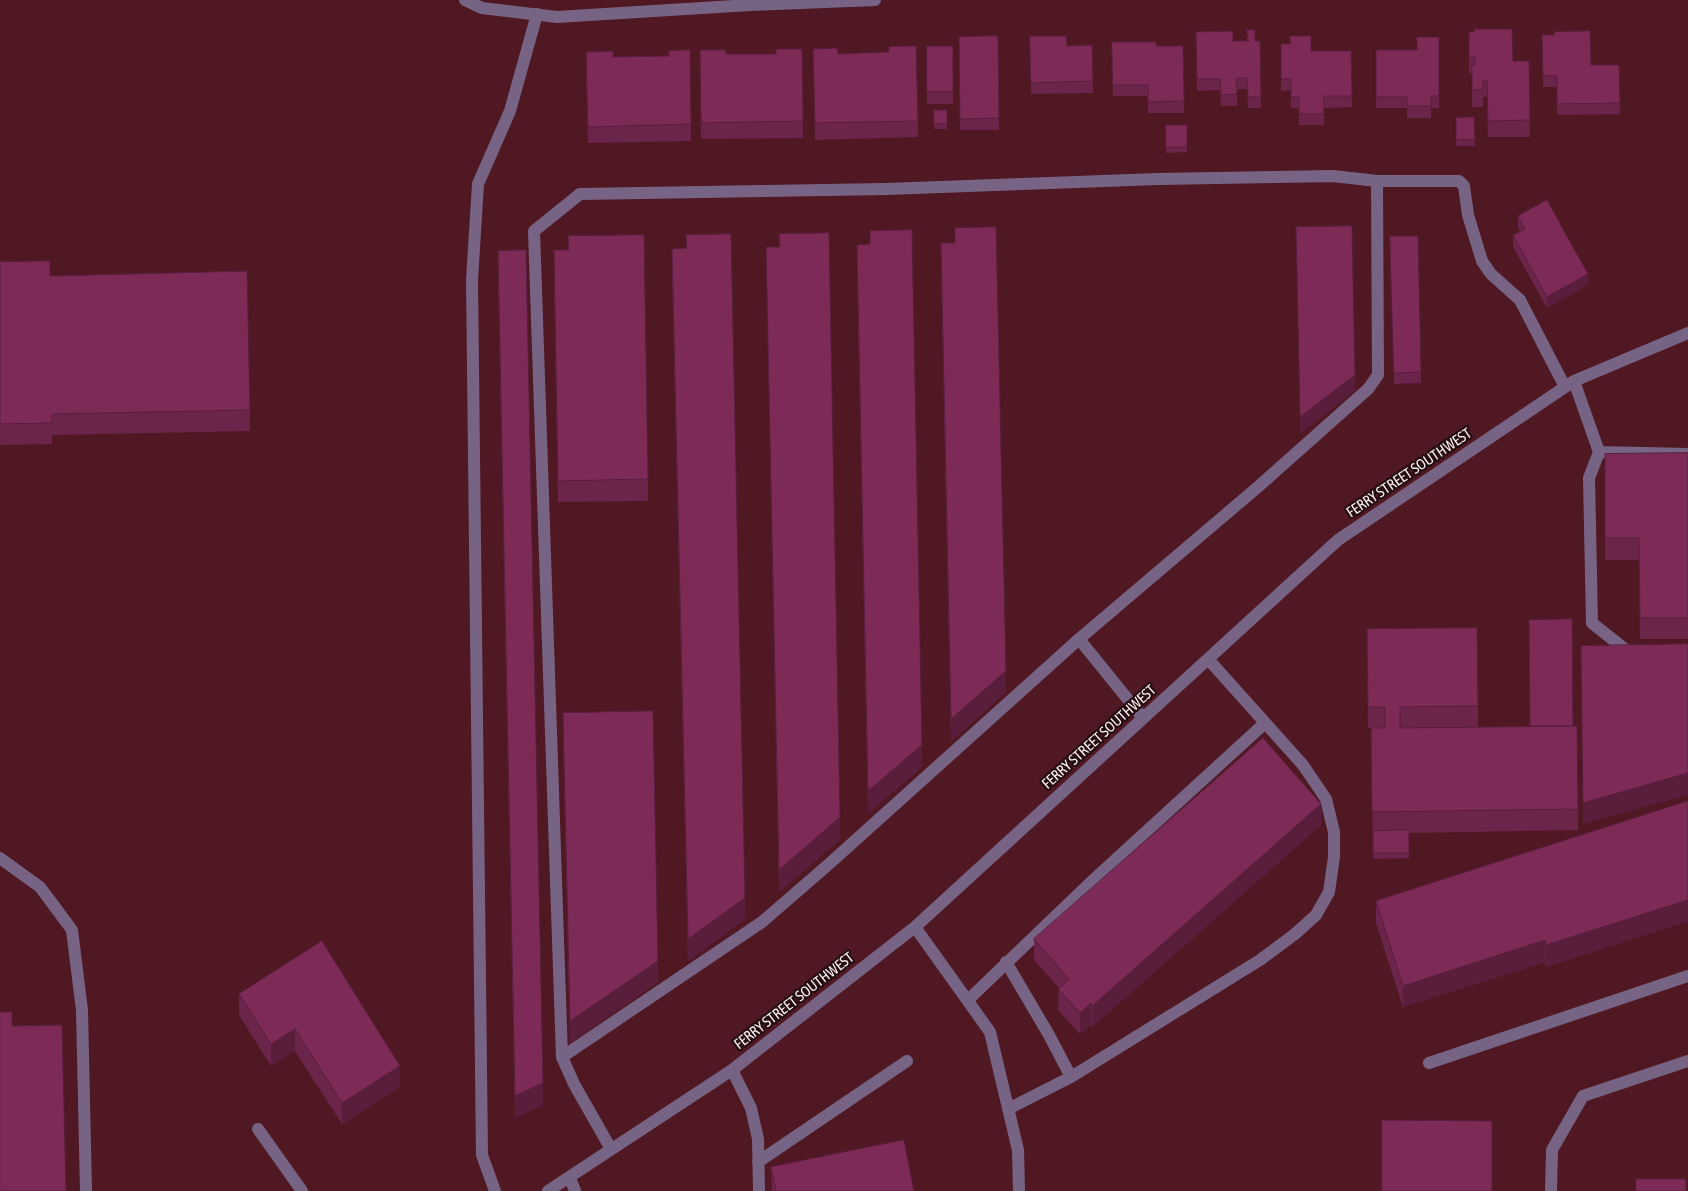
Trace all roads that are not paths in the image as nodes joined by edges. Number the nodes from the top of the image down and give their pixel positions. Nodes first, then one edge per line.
1 (465, 0) edge
2 (875, 0) edge
3 (750, 2) edge
4 (536, 14) junction
5 (1376, 181) junction
6 (1688, 333) edge
7 (1569, 384) junction
8 (1599, 452) junction
9 (1688, 454) edge
10 (1078, 639) junction
11 (1650, 654) edge
12 (1208, 659) junction
13 (1143, 718) junction
14 (1265, 722) junction
15 (0, 858) edge
16 (915, 926) junction
17 (1006, 962) junction
18 (1688, 976) edge
19 (968, 1000) junction
20 (562, 1057) junction
21 (907, 1060) dead end
22 (1688, 1061) edge
23 (1429, 1063) dead end
24 (732, 1070) junction
25 (1071, 1077) junction
26 (1008, 1109) junction
27 (258, 1130) dead end
28 (611, 1149) junction
29 (758, 1162) junction
30 (570, 1178) junction
31 (86, 1191) edge
32 (302, 1191) edge
33 (494, 1191) edge
34 (548, 1191) edge
35 (575, 1191) edge
36 (759, 1191) edge
37 (1019, 1191) edge
38 (1550, 1191) edge

1 - 4 street
2 - 3 street
3 - 4 street
4 - 33 street
5 - 7 street
5 - 10 street
5 - 20 street
6 - 7 street, FERRY STREET SOUTHWEST
7 - 8 street
7 - 12 street, FERRY STREET SOUTHWEST
8 - 9 street
8 - 11 street
10 - 13 street
10 - 20 street
12 - 13 street, FERRY STREET SOUTHWEST
12 - 14 street
13 - 16 street, FERRY STREET SOUTHWEST
14 - 17 street
14 - 25 street
15 - 31 street
16 - 19 street
16 - 24 street, FERRY STREET SOUTHWEST
17 - 19 street
17 - 25 street
18 - 23 street
19 - 26 street
20 - 28 street
21 - 29 street
22 - 38 street
24 - 28 street, FERRY STREET SOUTHWEST
24 - 29 street
25 - 26 street
26 - 37 street
27 - 32 street
28 - 30 street, FERRY STREET SOUTHWEST
29 - 36 street
30 - 34 street, FERRY STREET SOUTHWEST
30 - 35 street

